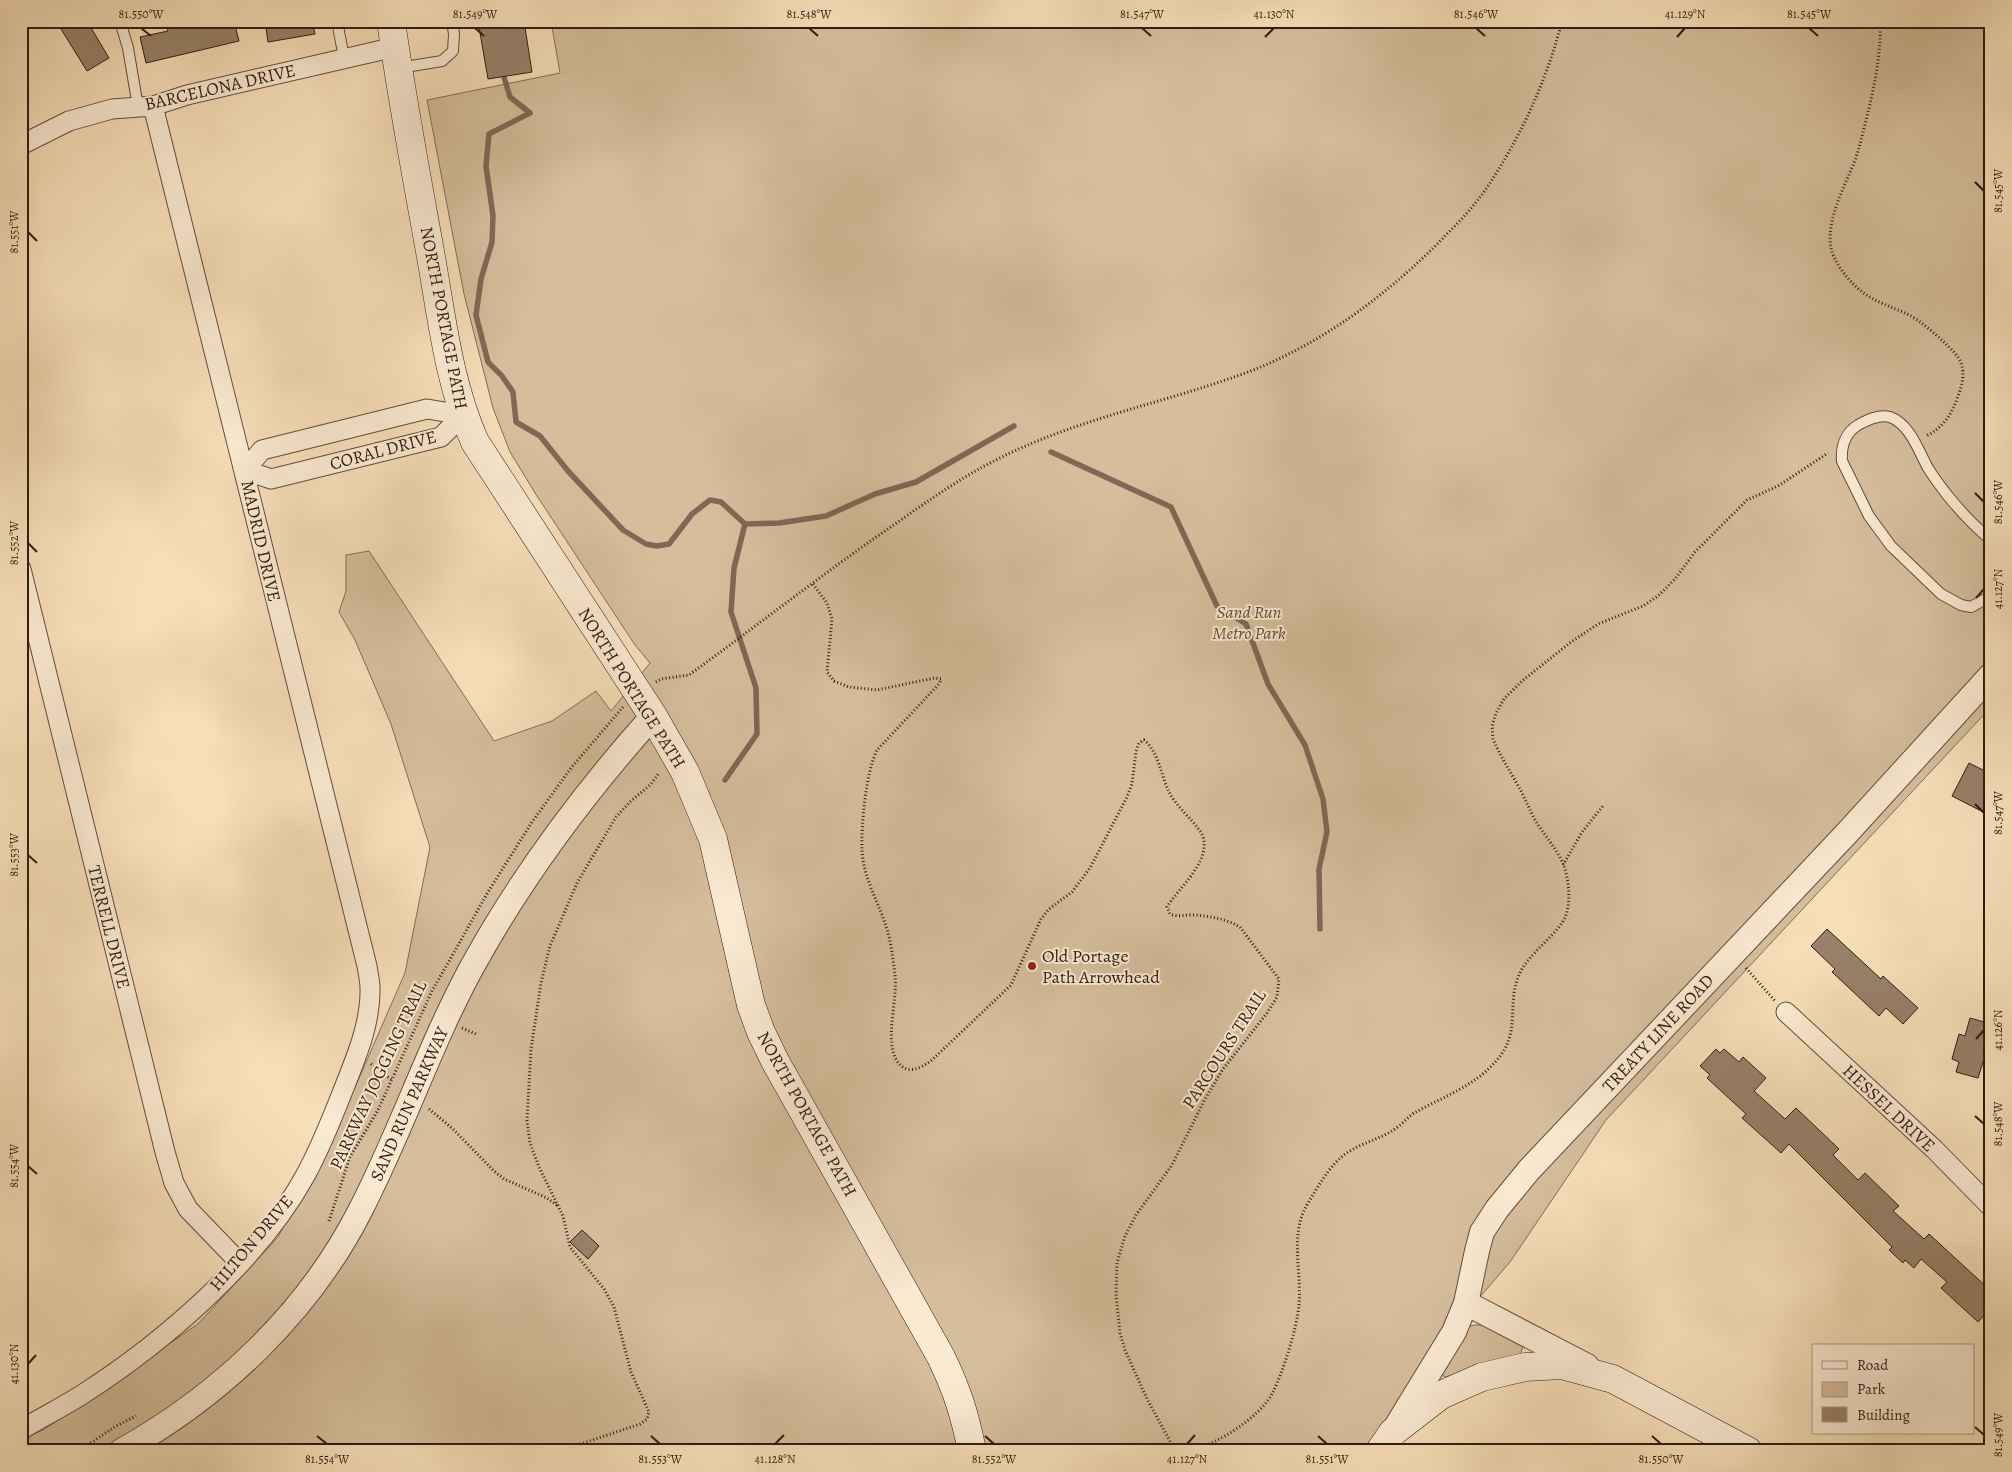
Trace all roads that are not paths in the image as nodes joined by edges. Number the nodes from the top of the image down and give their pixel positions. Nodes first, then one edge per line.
1 (120, 21) edge
2 (337, 21) edge
3 (452, 21) edge
4 (395, 45) edge
5 (344, 58) junction
6 (146, 107) junction
7 (21, 145) edge
8 (463, 416) junction
9 (245, 470) junction
10 (1991, 540) edge
11 (21, 569) edge
12 (1991, 596) edge
13 (1991, 675) edge
14 (653, 716) junction
15 (368, 976) joint
16 (1786, 1012) road end
17 (1991, 1207) edge
18 (240, 1263) junction
19 (1466, 1303) junction
20 (1613, 1380) junction
21 (21, 1430) edge
22 (1386, 1442) edge
23 (121, 1451) edge
24 (972, 1451) edge
25 (1748, 1451) edge

1 - 6 lane
2 - 5 lane
3 - 4 lane
4 - 5 street, BARCELONA DRIVE
4 - 8 main road, NORTH PORTAGE PATH
5 - 6 street, BARCELONA DRIVE
6 - 7 street, BARCELONA DRIVE
6 - 9 street, MADRID DRIVE
8 - 9 street, CORAL DRIVE
8 - 9 street, CORAL DRIVE
8 - 14 main road, NORTH PORTAGE PATH
9 - 15 street, MADRID DRIVE
10 - 12 lane
11 - 18 street, TERRELL DRIVE
13 - 19 street, TREATY LINE ROAD
14 - 23 street, SAND RUN PARKWAY
14 - 24 main road, NORTH PORTAGE PATH
15 - 18 street, HILTON DRIVE
16 - 17 street, HESSEL DRIVE
18 - 21 street, HILTON DRIVE
19 - 20 street
19 - 22 street, TREATY LINE ROAD
20 - 22 main road
20 - 25 main road

